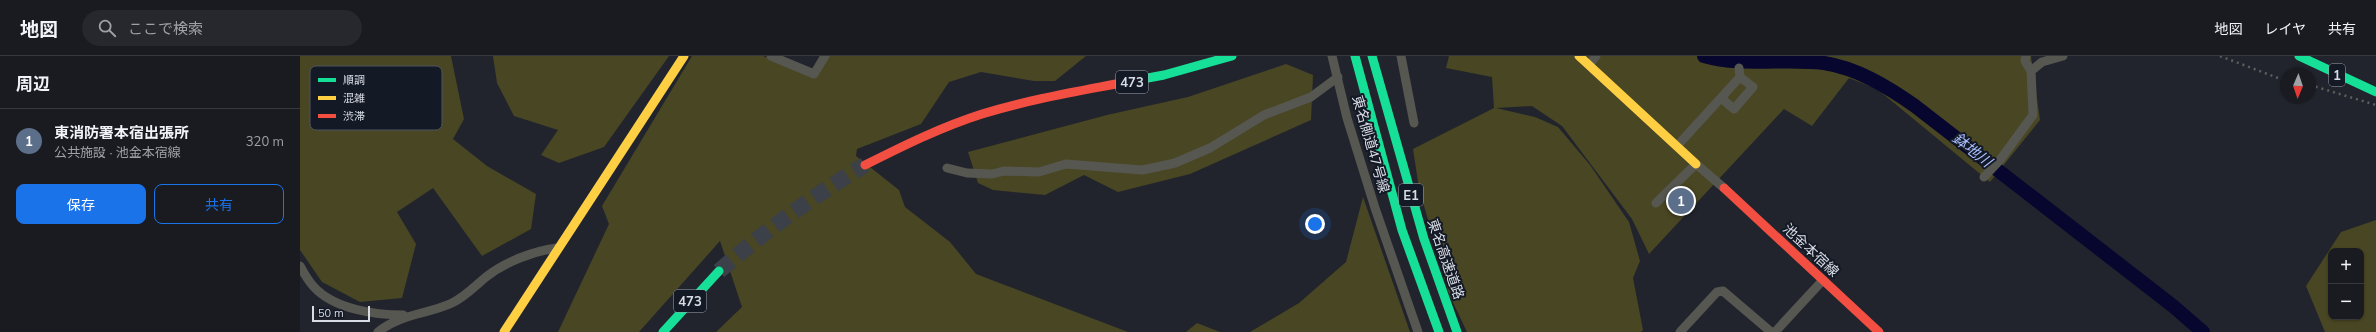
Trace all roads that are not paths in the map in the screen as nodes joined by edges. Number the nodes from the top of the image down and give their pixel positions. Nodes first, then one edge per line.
1 (684, 56) edge
2 (773, 56) edge
3 (825, 56) edge
4 (1232, 56) edge
5 (1332, 56) edge
6 (1355, 56) edge
7 (1372, 56) edge
8 (1402, 56) edge
9 (1579, 56) edge
10 (1596, 56) edge
11 (2026, 56) edge
12 (2063, 56) edge
13 (2299, 56) edge
14 (2320, 56) edge
15 (1174, 62) dead end
16 (1589, 65) junction
17 (1739, 68) dead end
18 (2031, 71) junction
19 (1338, 77) junction
20 (1740, 77) junction
21 (2376, 82) edge
22 (2376, 92) edge
23 (1721, 98) junction
24 (1029, 101) junction
25 (1414, 123) dead end
26 (1677, 146) junction
27 (865, 164) tunnel mouth
28 (1696, 164) junction
29 (948, 168) dead end
30 (1984, 177) dead end
31 (1724, 188) joint
32 (1656, 203) dead end
33 (556, 248) junction
34 (300, 266) edge
35 (719, 271) tunnel mouth
36 (1823, 280) junction
37 (407, 315) junction
38 (378, 332) edge
39 (504, 332) edge
40 (663, 332) edge
41 (1418, 332) edge
42 (1439, 332) edge
43 (1457, 332) edge
44 (1680, 332) edge
45 (1771, 332) edge
46 (1775, 332) edge
47 (1879, 332) edge

1 - 33 main road
2 - 3 street
4 - 24 main road, 473
5 - 19 street, 東名側道47号線
6 - 42 main road, E1
7 - 43 main road, 東名高速道路 / E1
8 - 25 street
9 - 16 main road
10 - 16 street
11 - 18 street
12 - 18 street
13 - 22 main road, 1
14 - 21 main road, 1
15 - 24 main road, 473
16 - 26 main road
17 - 20 street
18 - 30 street
19 - 29 street
19 - 41 street, 東名側道47号線
20 - 23 street
20 - 23 street
23 - 26 street
24 - 27 main road, 473
26 - 28 main road
28 - 31 street
28 - 32 street
31 - 36 main road, 池金本宿線
33 - 37 street
33 - 39 main road
34 - 37 street
35 - 40 main road, 473
36 - 46 street
36 - 47 main road, 池金本宿線
37 - 38 street
44 - 45 street

